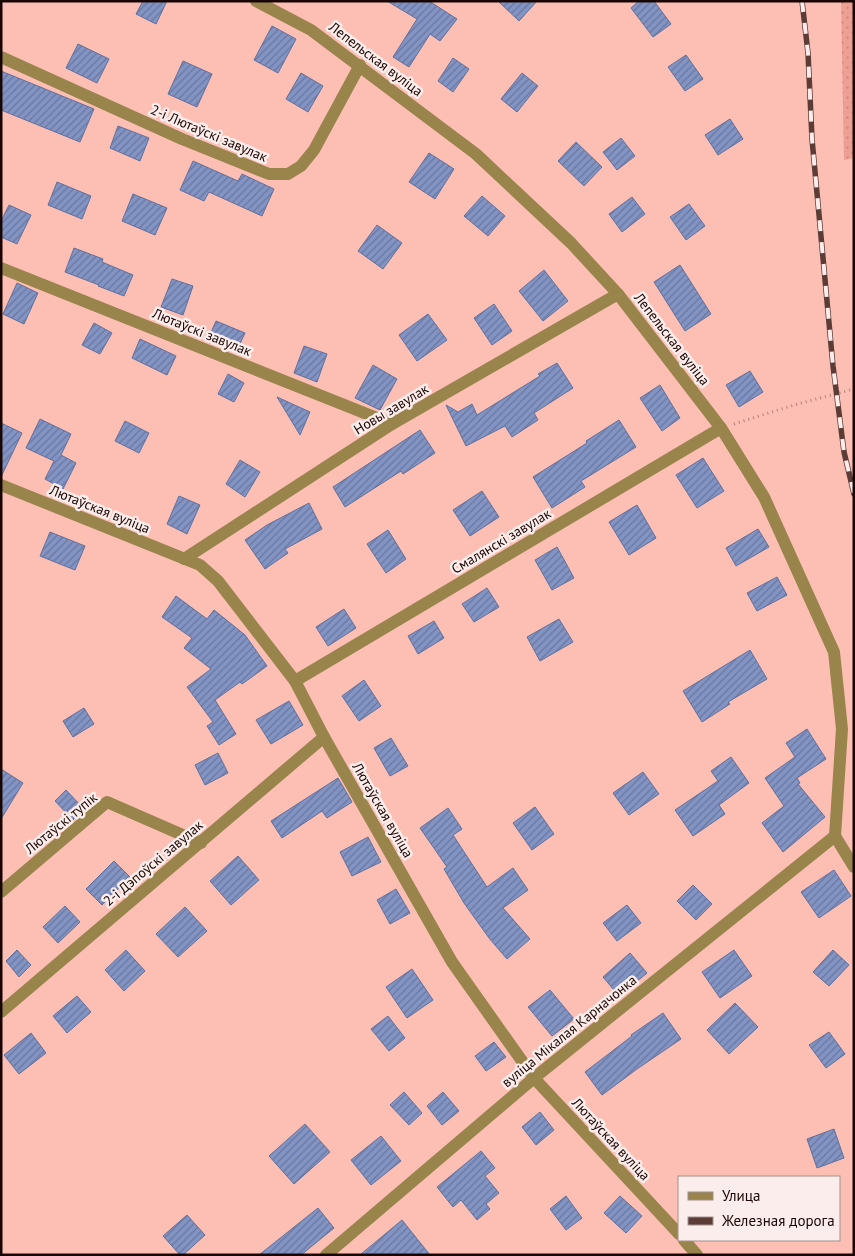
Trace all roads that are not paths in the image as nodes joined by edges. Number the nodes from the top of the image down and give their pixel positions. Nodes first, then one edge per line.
1 (256, 1) edge
2 (1, 57) edge
3 (360, 65) junction
4 (1, 268) edge
5 (618, 294) junction
6 (392, 424) junction
7 (722, 428) junction
8 (1, 485) edge
9 (184, 559) junction
10 (295, 681) junction
11 (324, 737) junction
12 (835, 836) junction
13 (201, 842) junction
14 (854, 867) edge
15 (1, 892) edge
16 (1, 1012) edge
17 (534, 1078) junction
18 (678, 1233) edge
19 (685, 1241) edge
20 (326, 1255) edge
21 (697, 1255) edge

1 - 3 street, Лепельская вуліца
2 - 3 street, 2-і Лютаўскі завулак
3 - 5 street, Лепельская вуліца
4 - 6 street, Лютаўскі завулак
5 - 6 street, Новы завулак
5 - 7 street, Лепельская вуліца
6 - 9 street, Новы завулак
7 - 10 street, Смалянскі завулак
7 - 12 street, Лепельская вуліца
8 - 9 street, Лютаўская вуліца
9 - 10 street, Лютаўская вуліца
10 - 11 street, Лютаўская вуліца
11 - 13 street, 2-і Дэпоўскі завулак
11 - 17 street, Лютаўская вуліца
12 - 14 street
12 - 17 street, вуліца Мікалая Карначонка
13 - 15 street, Лютаўскі тупік
13 - 16 street, 2-і Дэпоўскі завулак
17 - 18 street, Лютаўская вуліца
17 - 20 street, вуліца Мікалая Карначонка
19 - 21 street

